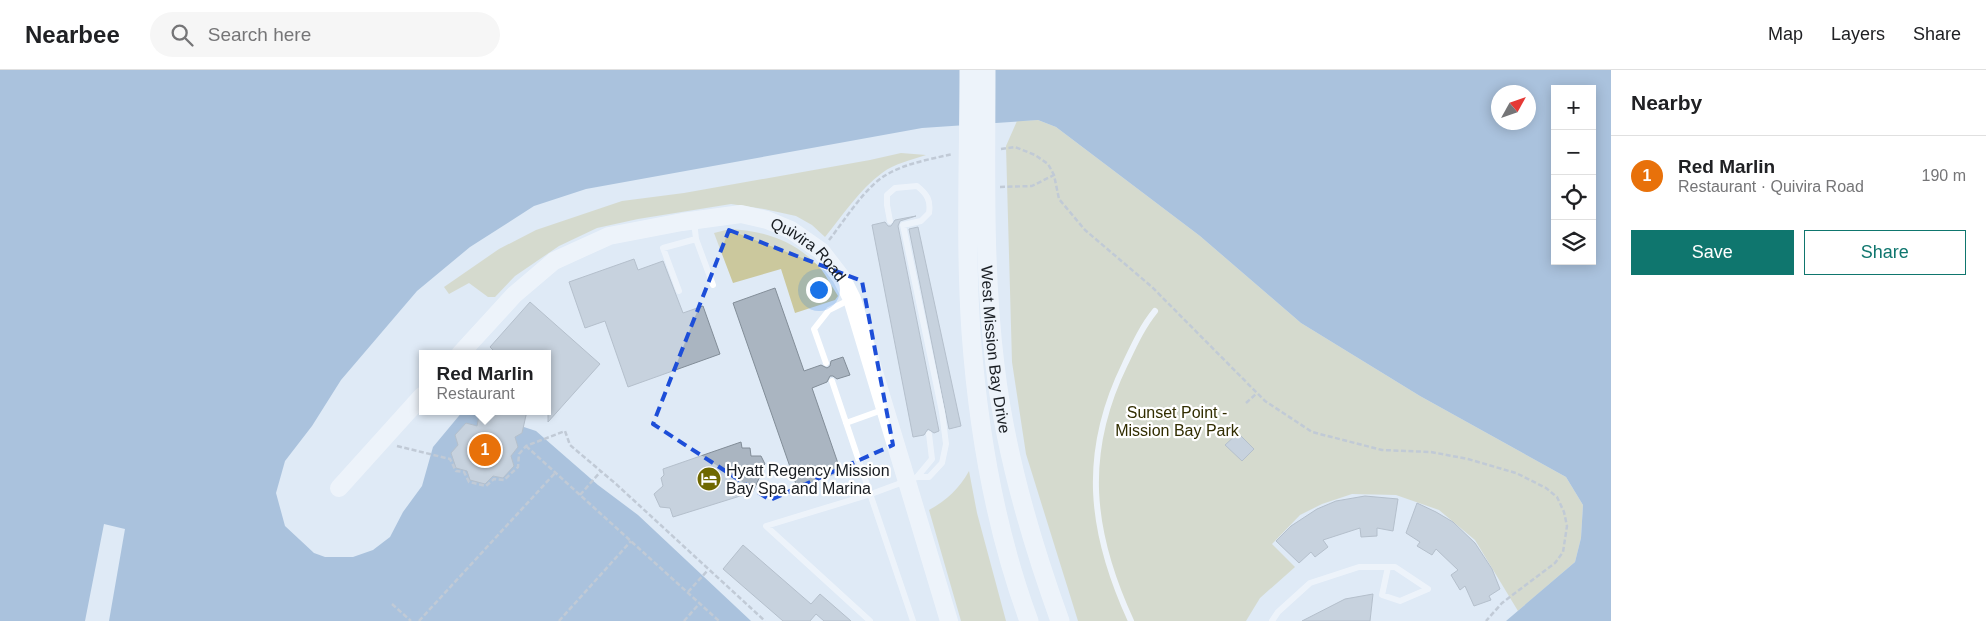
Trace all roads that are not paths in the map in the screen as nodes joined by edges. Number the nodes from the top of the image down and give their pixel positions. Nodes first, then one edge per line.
1 (969, 70) edge
2 (986, 70) edge
3 (984, 187) junction
4 (694, 220) junction
5 (890, 221) dead end
6 (696, 239) junction
7 (713, 285) dead end
8 (679, 291) dead end
9 (852, 299) junction
10 (1155, 311) dead end
11 (464, 350) edge
12 (826, 363) dead end
13 (832, 381) dead end
14 (419, 399) edge
15 (885, 408) junction
16 (846, 422) junction
17 (928, 434) dead end
18 (912, 479) junction
19 (339, 488) dead end
20 (871, 494) junction
21 (1388, 567) junction
22 (870, 621) edge
23 (913, 621) edge
24 (949, 621) edge
25 (1029, 621) edge
26 (1060, 621) edge
27 (1131, 621) edge
28 (1272, 621) edge

1 - 3 main road, West Mission Bay Drive
2 - 3 main road, West Mission Bay Drive
3 - 25 main road, West Mission Bay Drive
3 - 26 main road, West Mission Bay Drive
4 - 6 lane
4 - 9 street, Quivira Road
4 - 11 street, Quivira Road
5 - 18 lane
6 - 7 lane
6 - 8 lane
9 - 12 lane
9 - 15 street, Quivira Road
10 - 27 lane
13 - 16 lane
14 - 19 street
15 - 16 lane
15 - 18 street, Quivira Road
16 - 20 lane
17 - 18 lane
18 - 20 lane
18 - 24 street, Quivira Road
20 - 22 lane
20 - 23 lane
21 - 21 lane
21 - 28 lane

